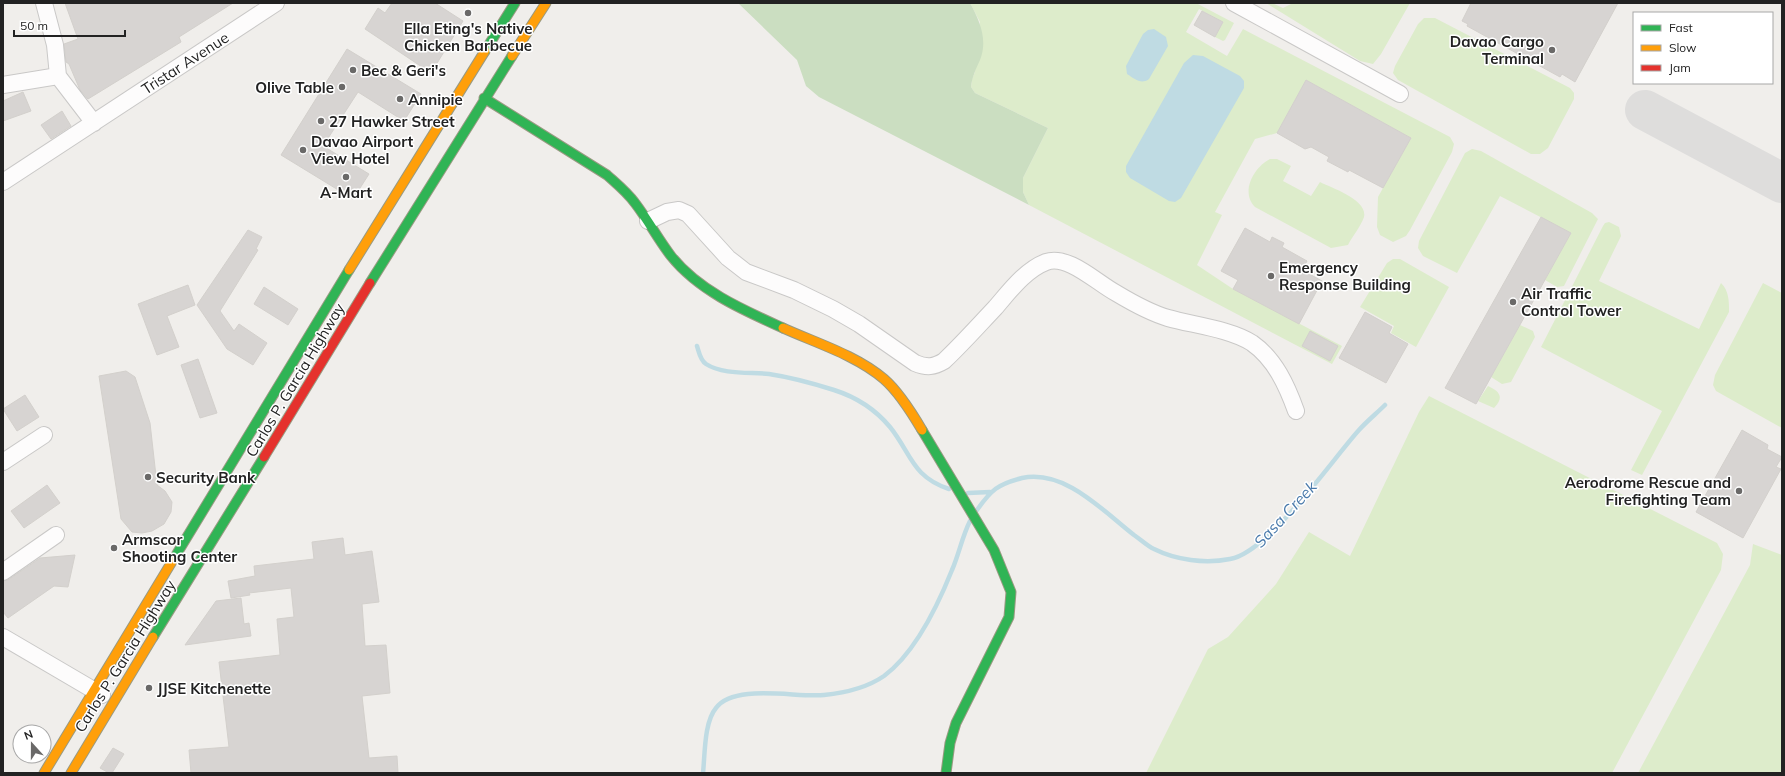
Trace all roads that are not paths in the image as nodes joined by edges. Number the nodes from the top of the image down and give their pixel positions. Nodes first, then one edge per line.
1 (44, 3) edge
2 (276, 3) edge
3 (515, 3) edge
4 (546, 3) edge
5 (1234, 3) edge
6 (58, 76) junction
7 (3, 85) edge
8 (1400, 94) dead end
9 (484, 98) junction
10 (94, 124) junction
11 (412, 169) junction
12 (427, 178) junction
13 (3, 182) edge
14 (648, 220) junction
15 (1296, 411) dead end
16 (44, 435) dead end
17 (3, 462) edge
18 (56, 535) dead end
19 (3, 572) edge
20 (3, 637) edge
21 (94, 690) junction
22 (112, 701) junction
23 (44, 773) edge
24 (71, 773) edge
25 (946, 773) edge

1 - 6 street
2 - 10 street, Tristar Avenue
3 - 11 main road, Carlos P. Garcia Highway
4 - 9 main road, Carlos P. Garcia Highway
5 - 8 street
6 - 7 street
6 - 10 street
9 - 12 main road, Carlos P. Garcia Highway
9 - 14 main road
10 - 13 street, Tristar Avenue
11 - 12 main road
11 - 21 main road, Carlos P. Garcia Highway
12 - 22 main road, Carlos P. Garcia Highway
14 - 15 street
14 - 25 main road
16 - 17 street
18 - 19 street
20 - 21 street
21 - 22 street
21 - 23 main road, Carlos P. Garcia Highway
22 - 24 main road, Carlos P. Garcia Highway

